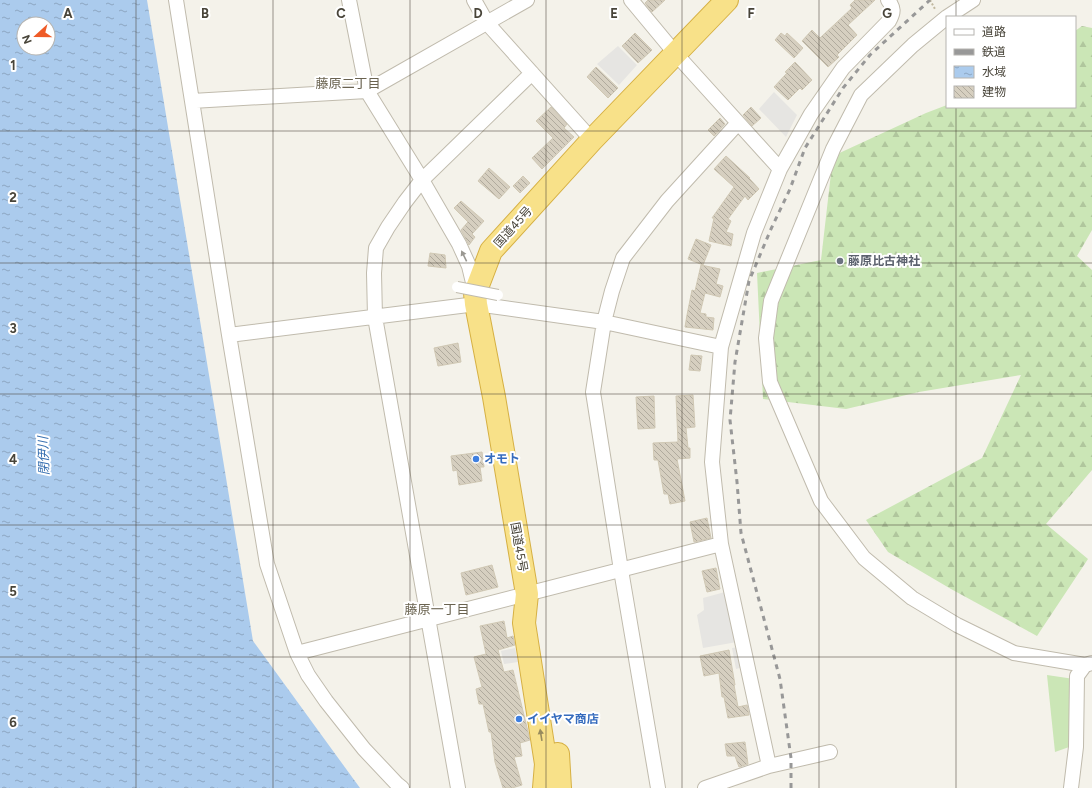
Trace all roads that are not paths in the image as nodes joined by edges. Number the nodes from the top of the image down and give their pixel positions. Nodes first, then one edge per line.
1 (176, 0) edge
2 (348, 0) edge
3 (474, 0) edge
4 (527, 0) edge
5 (631, 0) edge
6 (727, 0) edge
7 (888, 0) edge
8 (973, 0) edge
9 (949, 16) edge
10 (946, 18) edge
11 (487, 23) junction
12 (675, 53) junction
13 (532, 73) junction
14 (367, 91) junction
15 (192, 101) junction
16 (738, 123) junction
17 (592, 140) junction
18 (780, 169) junction
19 (422, 180) junction
20 (469, 295) junction
21 (498, 295) dead end
22 (374, 317) junction
23 (604, 322) junction
24 (229, 335) junction
25 (721, 347) junction
26 (721, 544) junction
27 (621, 570) junction
28 (527, 594) junction
29 (428, 619) junction
30 (297, 653) junction
31 (1088, 664) edge
32 (830, 752) dead end
33 (769, 766) junction
34 (402, 788) edge
35 (458, 788) edge
36 (544, 788) edge
37 (560, 788) edge
38 (658, 788) edge
39 (705, 788) edge
40 (1071, 788) edge

1 - 15 street
2 - 14 street
3 - 11 street
4 - 11 street
5 - 12 street
6 - 12 highway, 国道45号
7 - 18 street
8 - 9 street
10 - 31 street
11 - 13 street
11 - 14 street
12 - 16 street
12 - 17 highway, 国道45号
13 - 17 street
13 - 19 street
14 - 15 street
14 - 19 street
15 - 24 street
16 - 18 street
16 - 23 street
17 - 20 highway, 国道45号
18 - 25 street
20 -> 19 street
19 - 22 street
20 - 21 street, bridge
20 - 22 street
20 - 23 street
20 - 28 highway, 国道45号
22 - 24 street
22 - 29 street
23 - 25 street
23 - 27 street
24 - 30 street
25 - 26 street
26 - 27 street
26 - 33 street
27 - 28 street
27 - 38 street
28 - 29 street
36 -> 28 highway, 国道45号
28 - 37 highway, 国道45号
29 - 30 street
29 - 35 street
30 - 34 street
31 - 40 street
32 - 33 street
33 - 39 street

